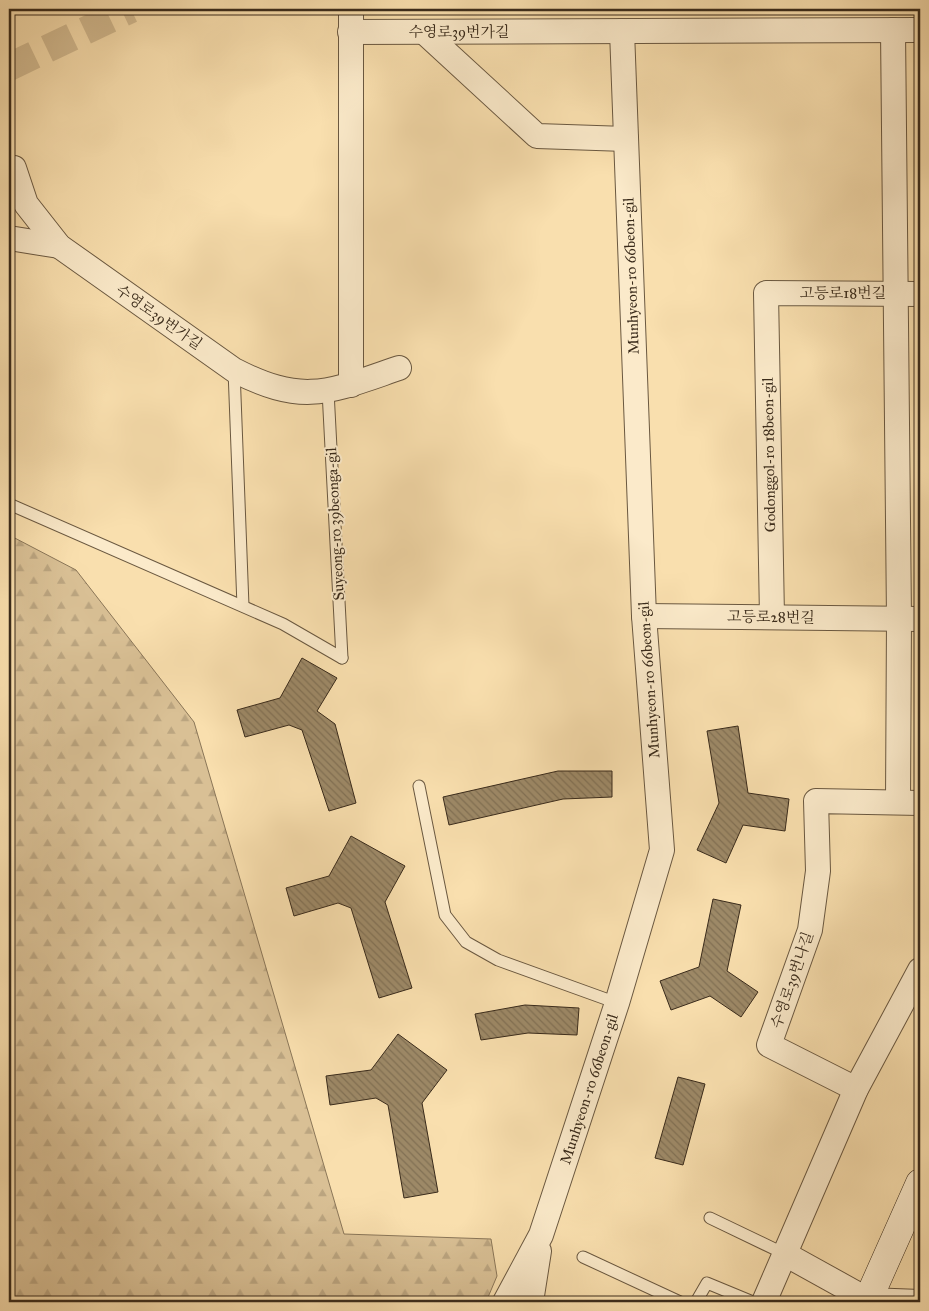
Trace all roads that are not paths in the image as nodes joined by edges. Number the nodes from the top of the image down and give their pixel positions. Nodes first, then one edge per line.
1 (351, 9) edge
2 (893, 30) junction
3 (920, 30) edge
4 (622, 31) junction
5 (350, 32) junction
6 (424, 32) junction
7 (626, 139) junction
8 (14, 168) dead end
9 (9, 238) edge
10 (59, 246) junction
11 (766, 293) joint
12 (894, 294) junction
13 (920, 294) edge
14 (399, 368) dead end
15 (234, 370) junction
16 (340, 388) junction
17 (9, 504) edge
18 (243, 606) junction
19 (644, 616) junction
20 (772, 617) junction
21 (910, 619) edge
22 (419, 786) dead end
23 (909, 802) edge
24 (920, 970) edge
25 (617, 1003) junction
26 (856, 1089) junction
27 (920, 1183) edge
28 (710, 1218) dead end
29 (541, 1234) junction
30 (785, 1254) junction
31 (582, 1257) dead end
32 (868, 1301) edge
33 (504, 1302) edge
34 (531, 1302) edge
35 (680, 1302) edge
36 (696, 1302) edge
37 (753, 1302) edge
38 (764, 1302) edge
39 (920, 1302) edge

1 - 5 street
2 - 3 street, 수영로39번가길
2 - 4 street, 수영로39번가길
2 - 12 street
4 - 6 street, 수영로39번가길
4 - 7 street, Munhyeon-ro 66beon-gil
5 - 6 street, 수영로39번가길
5 - 16 street
6 - 7 street
7 - 19 street, Munhyeon-ro 66beon-gil
8 - 10 street, 수영로39번가길
9 - 10 street
10 - 15 street, 수영로39번가길
11 - 12 street, 고등로18번길
11 - 20 street, Godonggol-ro 18beon-gil
12 - 13 street, 고등로18번길
12 - 21 street
14 - 16 street, 수영로39번가길
15 - 16 street, 수영로39번가길
15 - 18 lane
16 - 18 lane, Suyeong-ro 39beonga-gil
17 - 18 lane
19 - 20 street, 고등로28번길
19 - 25 street, Munhyeon-ro 66beon-gil
20 - 21 street, 고등로28번길
21 - 23 street
22 - 25 lane
23 - 26 street, 수영로39번나길
24 - 26 street
25 - 29 street, Munhyeon-ro 66beon-gil
26 - 30 street
27 - 32 street
28 - 30 lane
29 - 33 street, Munhyeon-ro 66beon-gil
29 - 34 street
30 - 32 street
30 - 38 street
31 - 35 lane
32 - 39 street
36 - 37 lane

